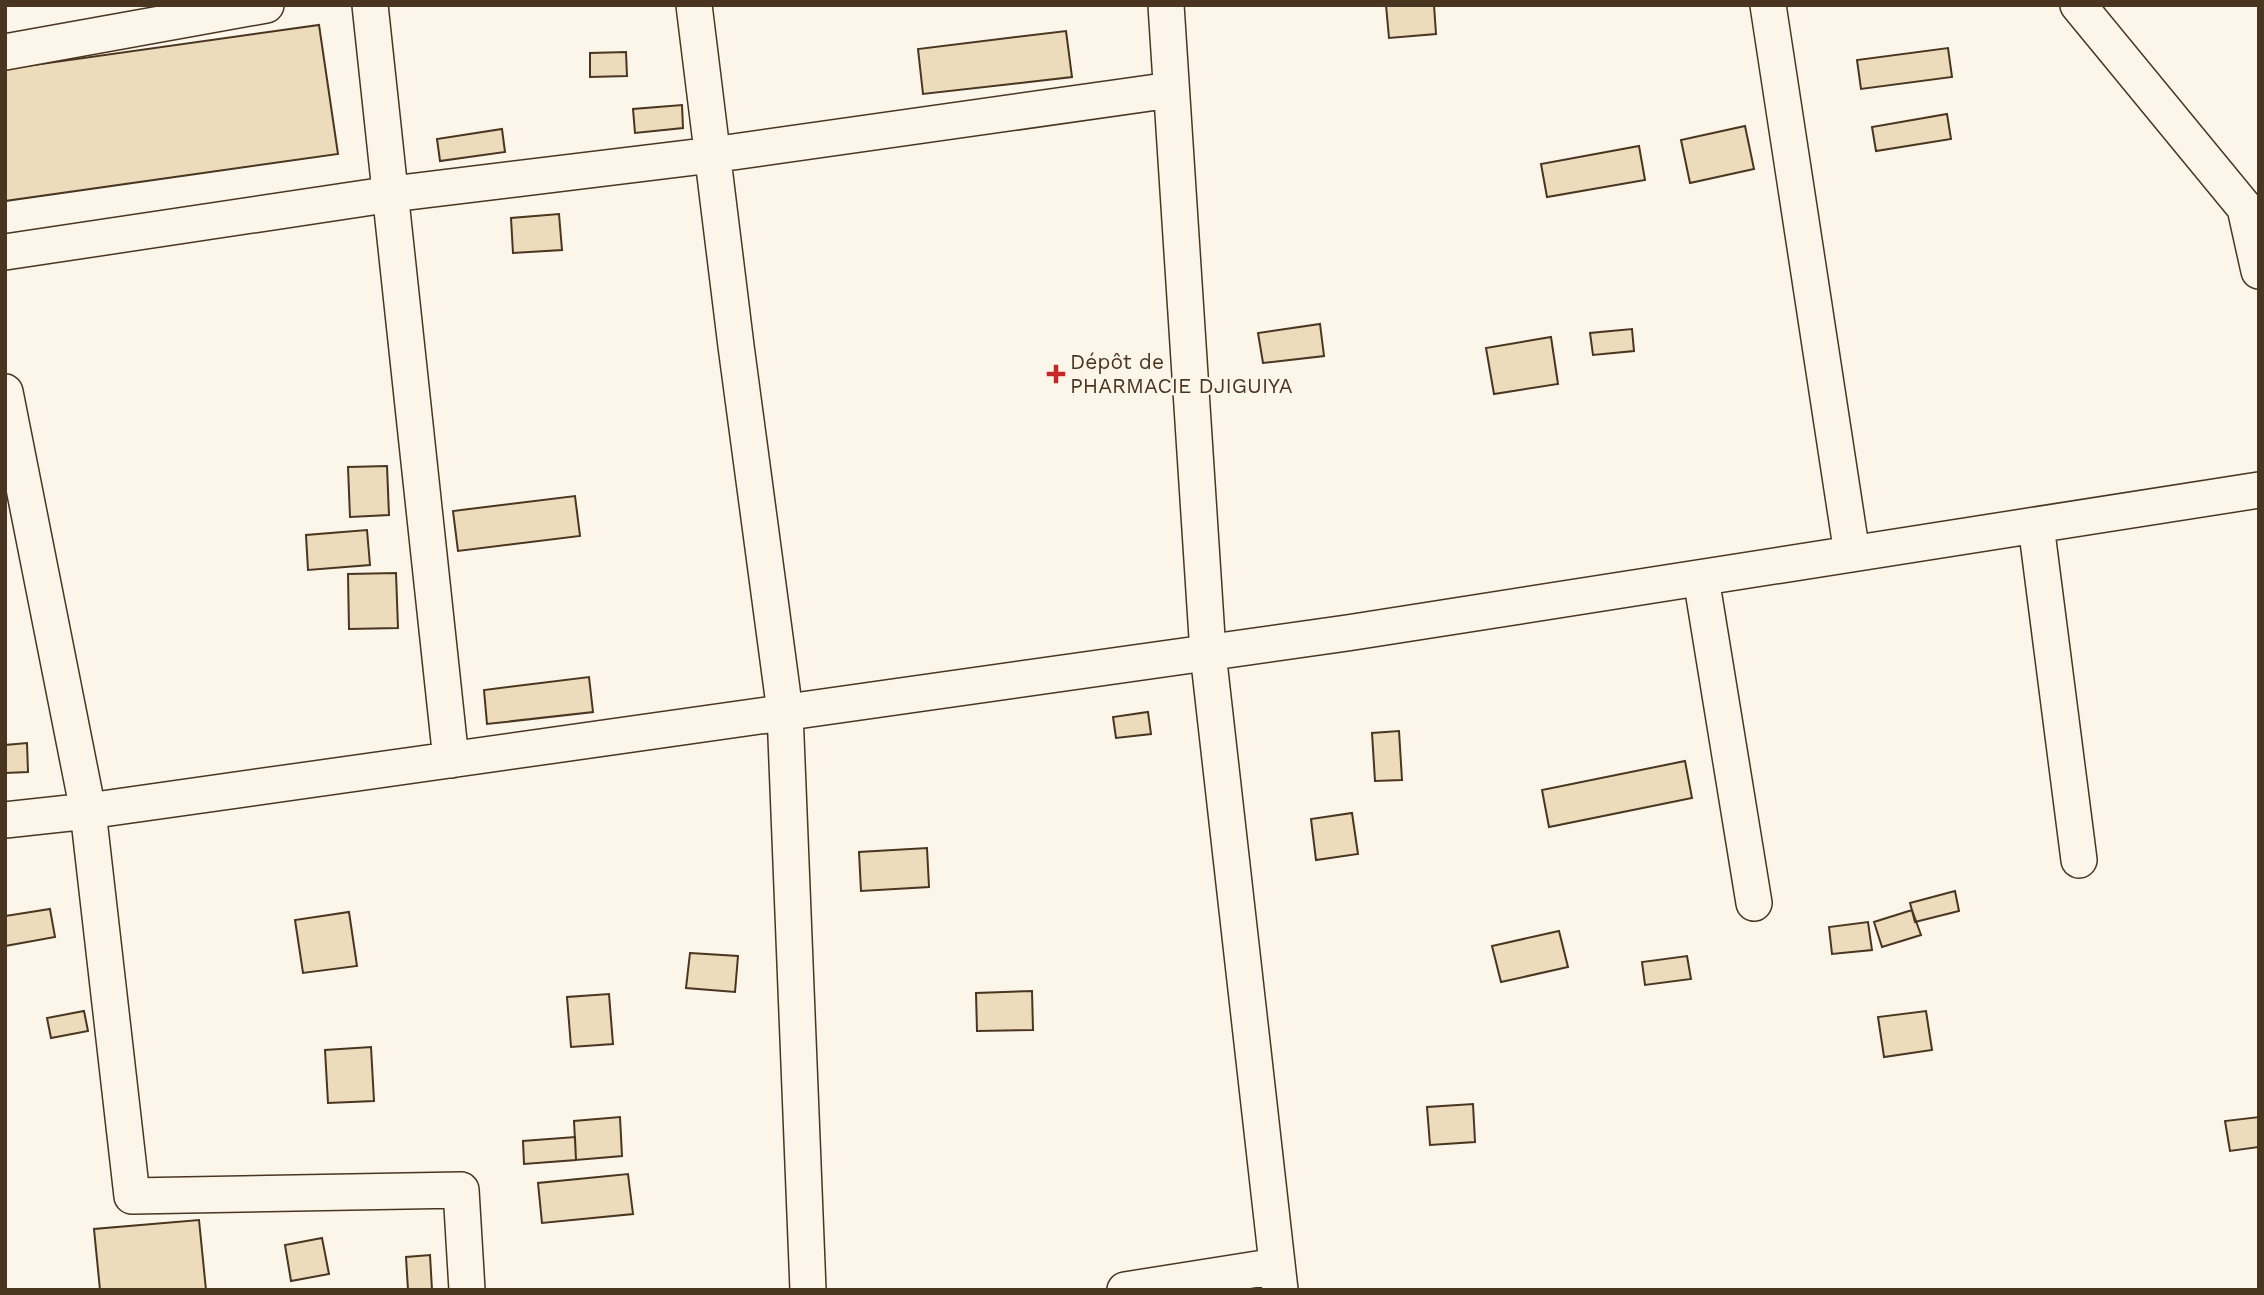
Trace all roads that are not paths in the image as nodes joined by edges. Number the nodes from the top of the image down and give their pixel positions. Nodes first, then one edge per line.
1 (265, 5) edge
2 (370, 5) edge
3 (694, 5) edge
4 (1166, 5) edge
5 (1768, 5) edge
6 (2078, 5) edge
7 (5, 52) edge
8 (1171, 90) junction
9 (712, 155) junction
10 (391, 194) junction
11 (5, 252) edge
12 (2259, 271) edge
13 (5, 391) edge
14 (2259, 490) edge
15 (2035, 525) junction
16 (1852, 554) junction
17 (1701, 578) junction
18 (1208, 653) junction
19 (785, 712) junction
20 (451, 760) junction
21 (88, 811) junction
22 (5, 820) edge
23 (2079, 860) dead end
24 (1754, 903) dead end
25 (1278, 1278) edge
26 (467, 1290) edge
27 (808, 1290) edge
28 (1125, 1290) edge

1 - 7 street
2 - 10 street
3 - 9 street
4 - 8 street
5 - 16 street
6 - 12 street
8 - 9 street
8 - 18 street
9 - 10 street
9 - 19 street
10 - 11 street
10 - 20 street
13 - 21 street
14 - 15 street
15 - 16 street
15 - 23 street
16 - 17 street
17 - 18 street
17 - 24 street
18 - 19 street
18 - 25 street
19 - 20 street
19 - 27 street
20 - 21 street
21 - 22 street
21 - 26 street
25 - 28 street

